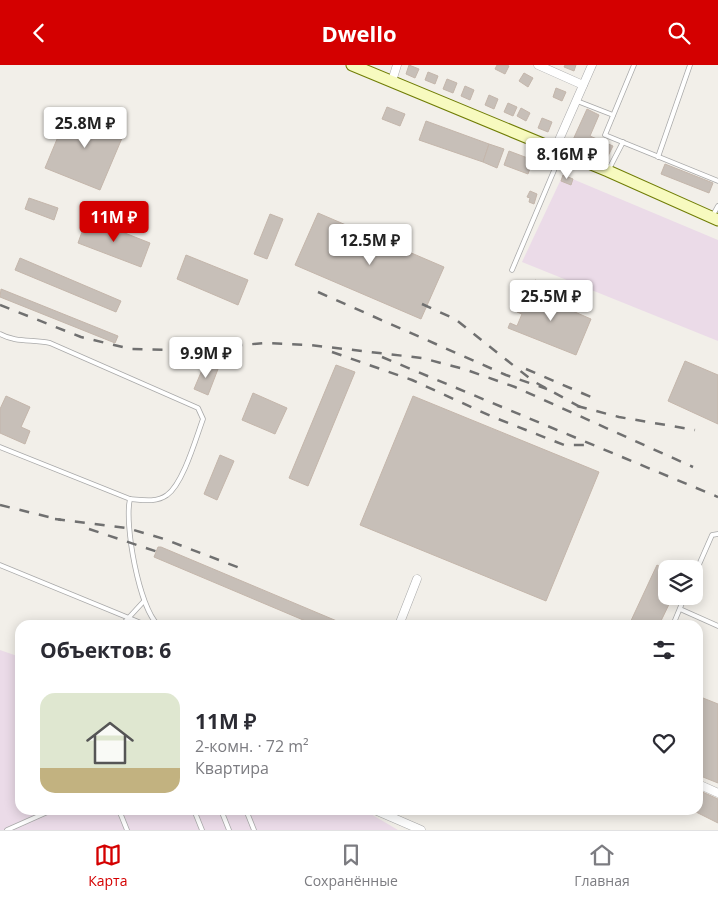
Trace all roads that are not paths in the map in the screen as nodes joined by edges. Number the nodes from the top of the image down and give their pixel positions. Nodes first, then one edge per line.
1 (352, 65) edge
2 (397, 65) edge
3 (538, 65) edge
4 (592, 65) edge
5 (634, 65) edge
6 (690, 65) edge
7 (392, 81) junction
8 (583, 85) junction
9 (577, 101) junction
10 (613, 115) junction
11 (623, 142) junction
12 (559, 151) junction
13 (658, 157) junction
14 (608, 171) junction
15 (718, 181) edge
16 (718, 206) edge
17 (715, 218) edge
18 (512, 270) dead end
19 (0, 334) edge
20 (0, 447) edge
21 (130, 499) junction
22 (718, 534) edge
23 (701, 560) edge
24 (0, 565) edge
25 (417, 579) dead end
26 (144, 601) junction
27 (682, 605) edge
28 (680, 609) junction
29 (128, 618) junction
30 (133, 620) edge
31 (151, 620) edge
32 (401, 620) edge
33 (675, 620) edge
34 (718, 626) edge
35 (703, 786) edge
36 (718, 793) edge
37 (41, 815) edge
38 (121, 815) edge
39 (196, 815) edge
40 (223, 815) edge
41 (248, 815) edge
42 (387, 815) edge
43 (7, 830) edge
44 (127, 830) edge
45 (202, 830) edge
46 (229, 830) edge
47 (254, 830) edge
48 (421, 830) edge

1 - 7 street
2 - 7 street
3 - 8 street
4 - 8 street
5 - 10 lane
6 - 13 lane
7 - 12 street
8 - 9 street
9 - 10 lane
9 - 12 street
10 - 11 lane
11 - 13 lane
11 - 14 lane
12 - 14 street
12 - 18 lane
13 - 15 lane
14 - 17 street
16 - 17 lane
19 - 21 lane
20 - 21 lane
21 - 26 lane
22 - 23 lane
24 - 29 lane
25 - 32 street
26 - 29 lane
26 - 31 lane
27 - 28 lane
28 - 33 lane
28 - 34 lane
29 - 30 lane
35 - 36 street
37 - 43 lane
38 - 44 lane
39 - 45 lane
40 - 46 lane
41 - 47 lane
42 - 48 street

